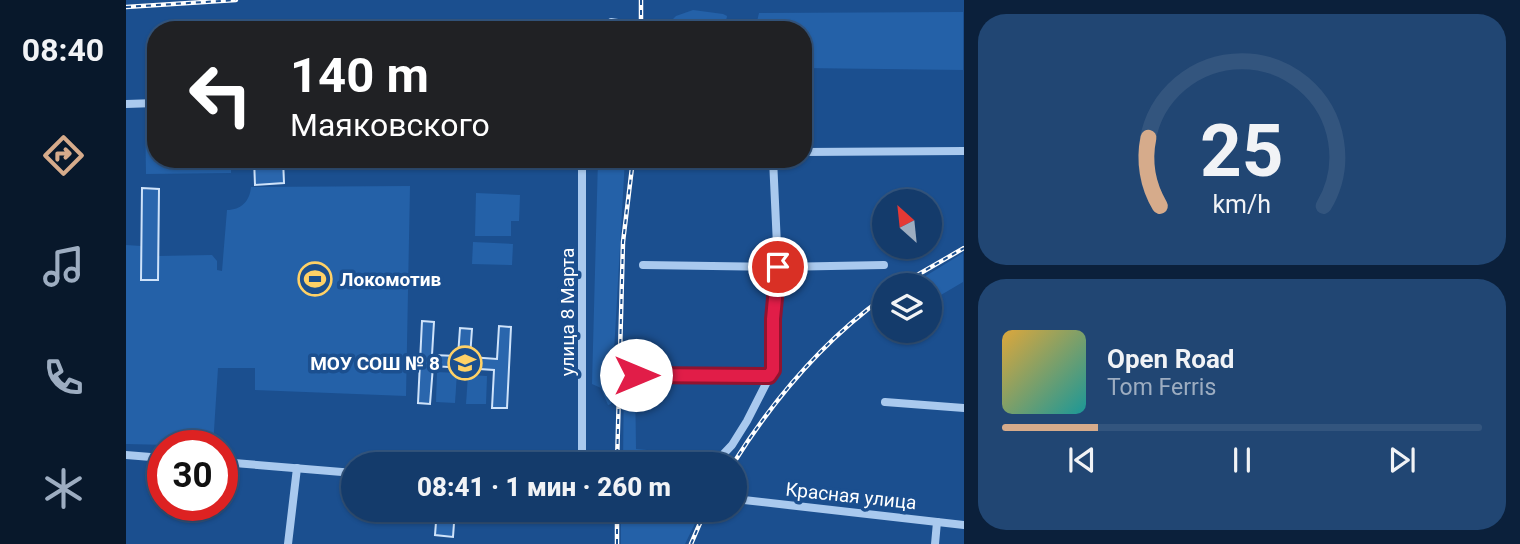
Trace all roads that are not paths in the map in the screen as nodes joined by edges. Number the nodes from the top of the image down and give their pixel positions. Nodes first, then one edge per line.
1 (147, 103) edge
2 (126, 104) edge
3 (964, 151) edge
4 (812, 152) edge
5 (582, 168) edge
6 (773, 168) edge
7 (643, 265) dead end
8 (884, 265) dead end
9 (778, 267) junction
10 (636, 375) dead end
11 (769, 376) junction
12 (885, 402) dead end
13 (964, 408) edge
14 (582, 452) edge
15 (724, 452) edge
16 (126, 455) edge
17 (147, 457) edge
18 (238, 463) edge
19 (298, 468) junction
20 (341, 472) edge
21 (747, 500) edge
22 (937, 522) junction
23 (964, 525) edge
24 (288, 544) edge
25 (935, 544) edge

1 - 2 street
3 - 4 street
5 - 14 street, улица 8 Марта
6 - 9 street
7 - 9 street
8 - 9 street
9 - 11 street
10 - 11 street
11 - 15 street
12 - 13 street
16 - 17 street
18 - 19 street
19 - 20 street
19 - 24 street
21 - 22 street, Красная улица
22 - 23 street, Красная улица
22 - 25 street

